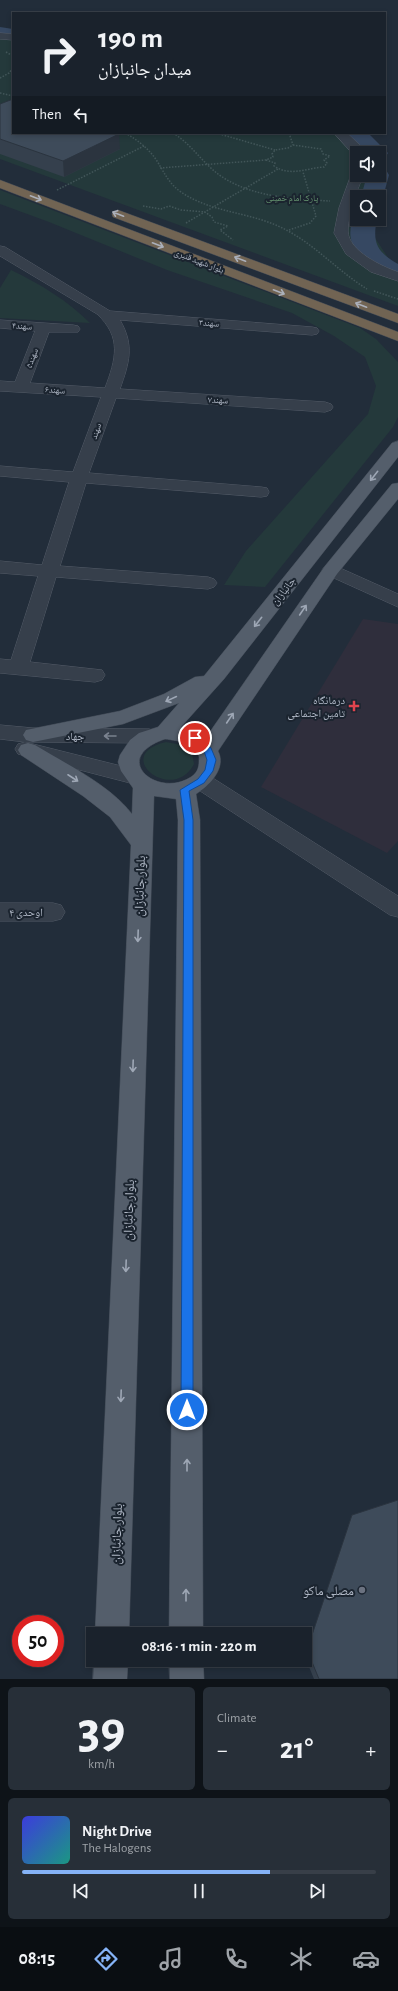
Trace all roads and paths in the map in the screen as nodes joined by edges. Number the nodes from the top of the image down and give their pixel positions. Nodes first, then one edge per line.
1 (0, 36) edge
2 (12, 37) edge
3 (12, 69) edge
4 (0, 78) edge
5 (0, 93) edge
6 (12, 96) edge
7 (127, 134) edge
8 (175, 134) edge
9 (219, 134) edge
10 (289, 134) edge
11 (341, 134) edge
12 (293, 145) junction
13 (144, 146) junction
14 (354, 146) edge
15 (275, 150) junction
16 (266, 160) junction
17 (208, 164) junction
18 (160, 168) junction
19 (279, 169) junction
20 (303, 172) junction
21 (354, 182) edge
22 (0, 184) edge
23 (56, 190) dead end
24 (312, 200) junction
25 (333, 201) dead end
26 (139, 206) dead end
27 (214, 207) junction
28 (108, 210) dead end
29 (204, 212) junction
30 (184, 224) dead end
31 (289, 230) junction
32 (234, 242) dead end
33 (0, 250) edge
34 (0, 262) edge
35 (24, 265) junction
36 (398, 277) edge
37 (398, 299) edge
38 (106, 315) junction
39 (398, 318) edge
40 (0, 324) edge
41 (44, 327) junction
42 (73, 329) dead end
43 (380, 330) junction
44 (312, 331) dead end
45 (398, 337) edge
46 (398, 348) edge
47 (0, 386) edge
48 (20, 388) junction
49 (110, 394) junction
50 (325, 407) dead end
51 (398, 447) edge
52 (0, 471) edge
53 (79, 477) junction
54 (398, 488) edge
55 (262, 492) dead end
56 (0, 567) edge
57 (331, 570) junction
58 (49, 571) junction
59 (208, 583) dead end
60 (398, 601) edge
61 (9, 667) edge
62 (217, 674) junction
63 (95, 675) dead end
64 (0, 732) edge
65 (157, 734) junction
66 (31, 742) junction
67 (0, 747) edge
68 (208, 750) junction
69 (139, 781) junction
70 (193, 785) junction
71 (141, 842) junction
72 (398, 908) edge
73 (0, 912) edge
74 (53, 912) dead end
75 (112, 1627) edge
76 (186, 1627) edge
77 (111, 1667) edge
78 (186, 1667) edge
79 (110, 1679) edge
80 (187, 1679) edge

1 - 2 street
3 - 4 path
5 - 6 path
7 - 13 path
8 - 17 path
9 - 15 path
10 - 12 path
11 - 14 street
12 - 15 path
12 - 20 path
13 - 18 path
13 - 23 path
15 - 16 path
16 - 17 path
16 - 19 path
17 - 18 path
17 - 24 path
18 - 27 path
19 - 20 path
19 - 27 path
20 - 24 path
21 - 36 street
22 -> 43 highway, بلوار شهید قنبری
24 - 25 path
24 - 31 path
26 - 29 path
27 - 29 path
27 - 31 path
39 -> 28 highway, بلوار شهید قنبری
29 - 30 path
29 - 32 path
31 - 37 path
33 - 35 street, سهند
34 - 35 street
35 - 38 street, سهند
38 - 44 street, سهند۳
38 - 49 street, سهند
40 - 41 street, سهند۴
41 - 42 street, سهند۴
41 - 48 street, سهند۵
43 - 45 highway, بلوار شهید قنبری
43 - 46 highway
47 - 48 street, سهند۶
48 - 49 street, سهند۶
49 - 50 street, سهند۷
49 - 53 street, سهند
51 -> 62 main road, جانبازان
52 - 53 street
53 - 55 street
53 - 58 street, سهند
54 - 57 main road
56 - 58 street
57 - 60 street
68 -> 57 main road
58 - 59 street
58 - 61 street, سهند
61 - 63 street
62 - 65 main road, جانبازان
62 -> 66 main road
64 - 66 street, جهاد
65 -> 66 street, جهاد
65 - 68 main road
65 - 69 main road
66 - 67 street, جهاد
66 - 69 street, جهاد
66 -> 71 main road
68 - 70 main road
69 - 70 main road
69 - 71 main road, بلوار جانبازان
70 - 72 street
76 -> 70 main road
71 -> 75 main road, بلوار جانبازان
73 - 74 street, اوحدی ۴
77 - 79 main road
78 - 80 main road

